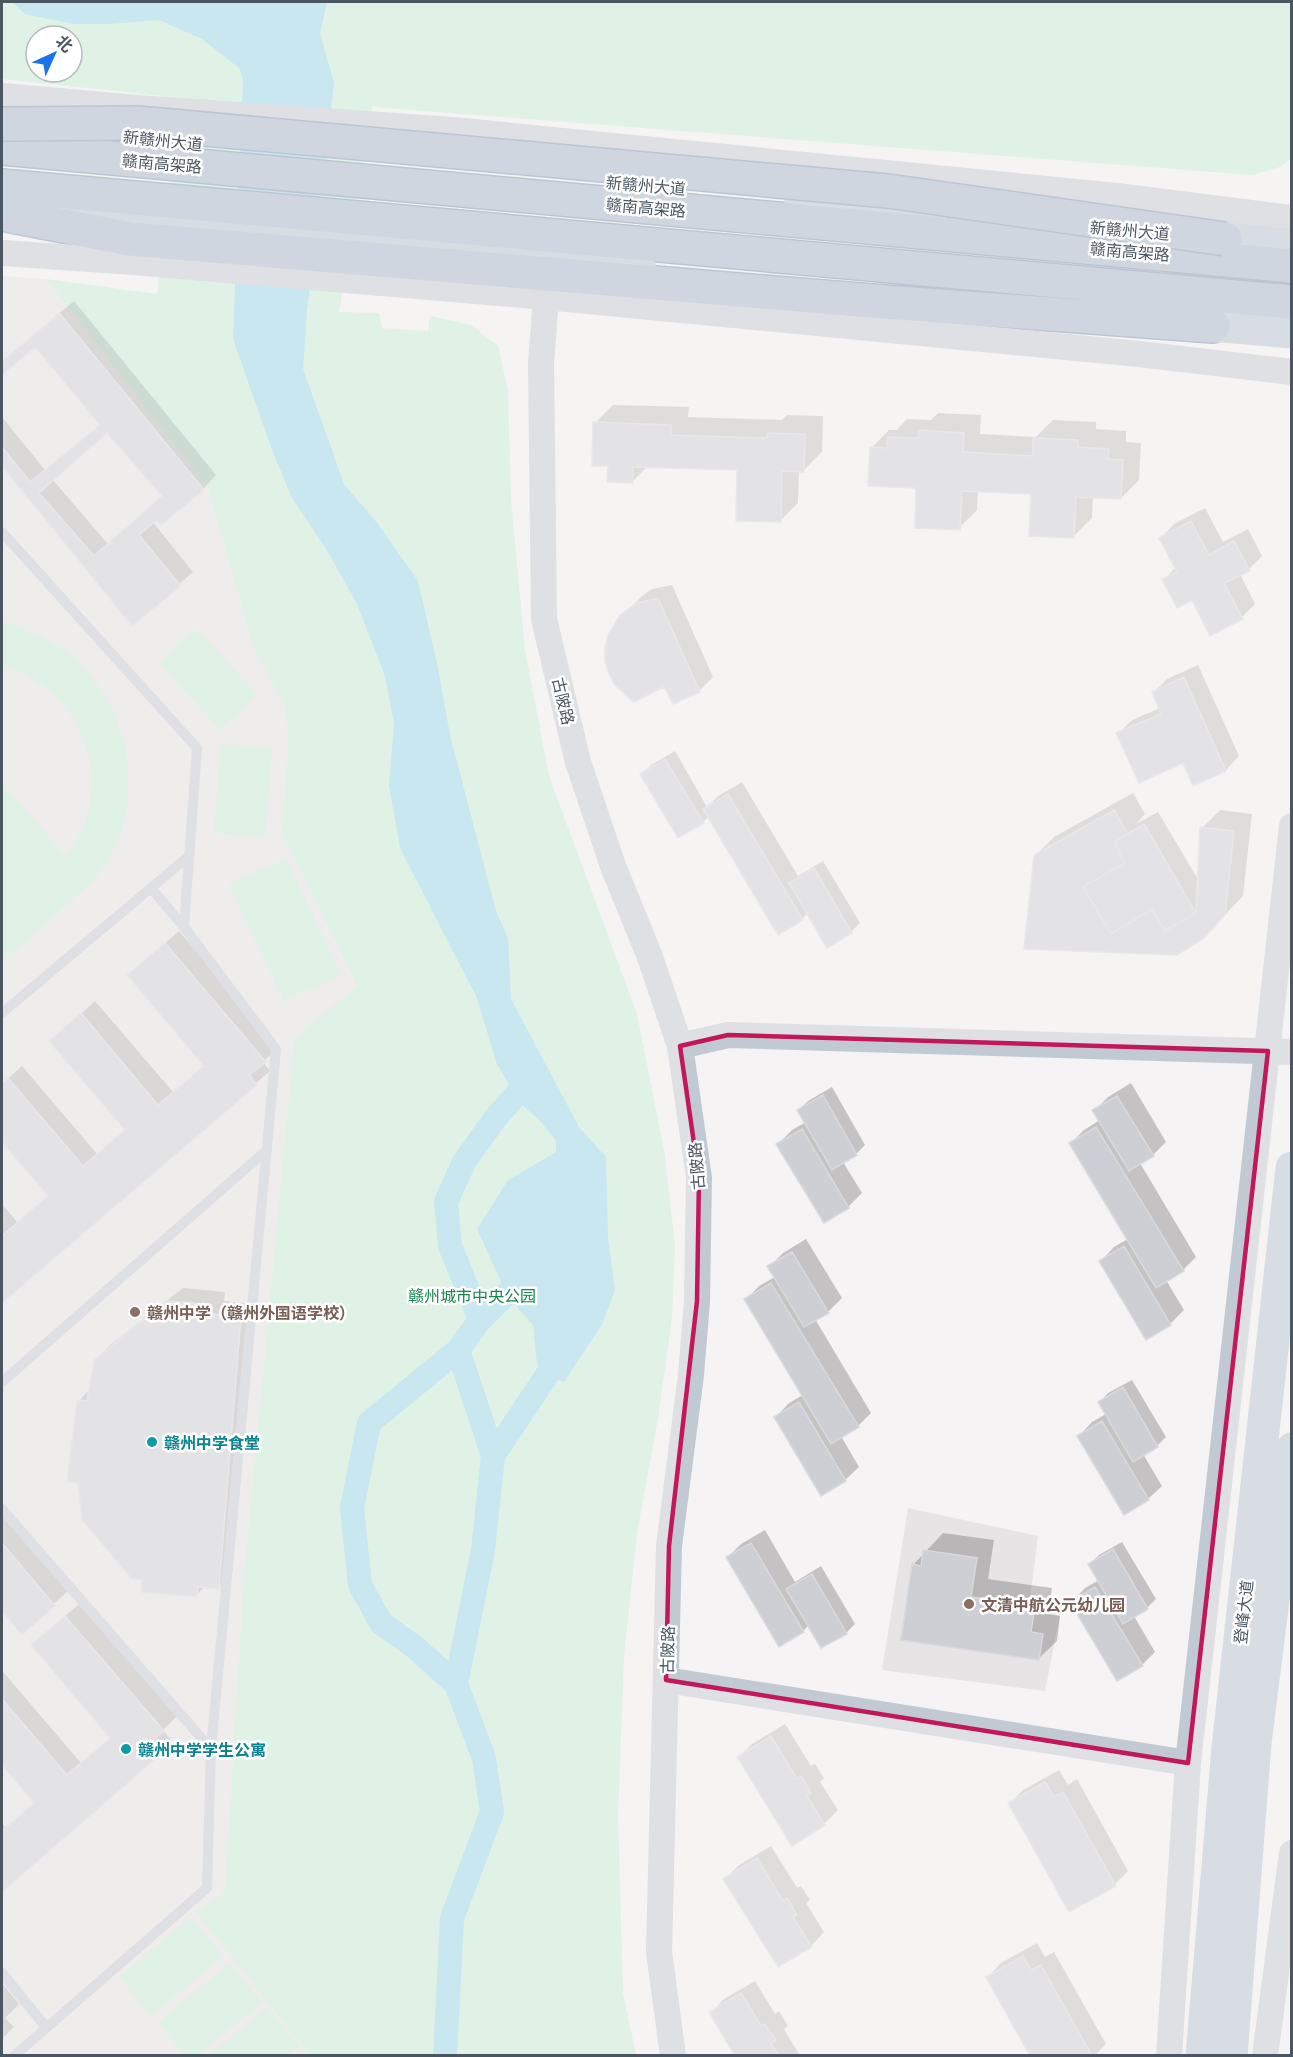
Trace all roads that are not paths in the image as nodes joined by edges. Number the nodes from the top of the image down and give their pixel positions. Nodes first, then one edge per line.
1 (2, 96) edge
2 (2, 123) edge
3 (138, 123) junction
4 (2, 148) edge
5 (2, 186) edge
6 (2, 212) edge
7 (1292, 218) edge
8 (1225, 239) junction
9 (1292, 246) edge
10 (2, 253) edge
11 (1292, 266) edge
12 (546, 297) junction
13 (1292, 302) edge
14 (1213, 326) junction
15 (1292, 332) edge
16 (1292, 372) edge
17 (2, 531) edge
18 (1292, 826) edge
19 (189, 856) junction
20 (151, 888) junction
21 (184, 927) junction
22 (2, 1014) edge
23 (680, 1046) junction
24 (1280, 1052) edge
25 (267, 1150) junction
26 (1292, 1168) edge
27 (2, 1382) edge
28 (1292, 1449) edge
29 (2, 1509) edge
30 (666, 1680) junction
31 (211, 1749) junction
32 (1188, 1763) junction
33 (1292, 1853) edge
34 (2, 1973) edge
35 (46, 2027) junction
36 (15, 2055) edge
37 (673, 2055) edge
38 (1169, 2055) edge
39 (1202, 2055) edge
40 (1231, 2055) edge
41 (1265, 2055) edge

1 - 3 street
2 - 3 main road, 新赣州大道
2 - 8 highway, bridge
3 - 7 street
3 - 8 main road, 新赣州大道
4 - 11 highway, 赣南高架路
5 - 13 highway
6 - 14 main road
6 - 14 highway
8 - 9 main road, 新赣州大道
10 - 12 street
12 - 16 street
12 - 23 street, 古陂路
14 - 15 main road
17 - 19 lane
18 - 24 street
19 - 20 lane
19 - 21 lane
20 - 21 lane
20 - 22 lane
21 - 25 lane
23 - 24 street
23 - 30 street, 古陂路
24 - 32 street
25 - 27 lane
25 - 31 lane
26 - 39 main road, 登峰大道
28 - 40 main road, 登峰大道
29 - 31 lane
30 - 32 street
30 - 37 street, 古陂路
31 - 35 lane
32 - 38 street
33 - 41 street
34 - 35 lane
35 - 36 lane

